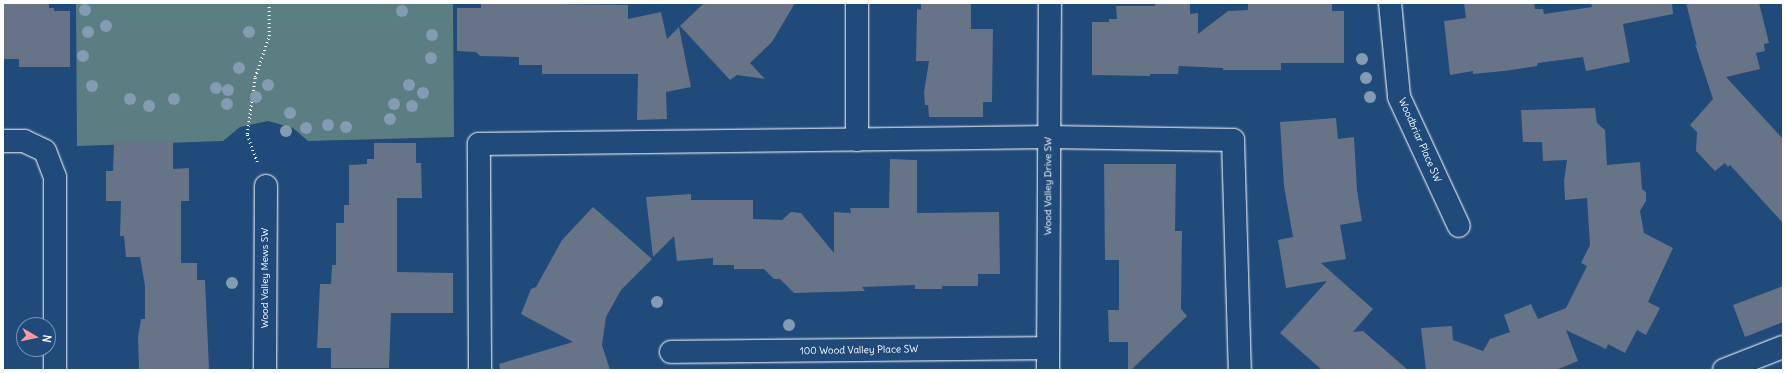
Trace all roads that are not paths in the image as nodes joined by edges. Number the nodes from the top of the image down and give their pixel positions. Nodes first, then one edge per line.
1 (857, 3) edge
2 (1050, 3) edge
3 (1390, 3) edge
4 (1048, 137) junction
5 (857, 140) junction
6 (3, 141) edge
7 (266, 186) road end
8 (1459, 226) dead end
9 (1783, 347) edge
10 (1048, 348) junction
11 (671, 352) dead end
12 (55, 370) edge
13 (265, 370) edge
14 (480, 370) edge
15 (1048, 370) edge
16 (1240, 370) edge
17 (1724, 370) edge

1 - 5 street
2 - 4 street, Wood Valley Drive SW
3 - 8 street, Woodbriar Place SW
4 - 5 street
4 - 10 street, Wood Valley Drive SW
4 - 16 street
5 - 14 street
6 - 12 street
7 - 13 street, Wood Valley Mews SW
9 - 17 street
10 - 11 street, 100 Wood Valley Place SW
10 - 15 street, Wood Valley Drive SW

